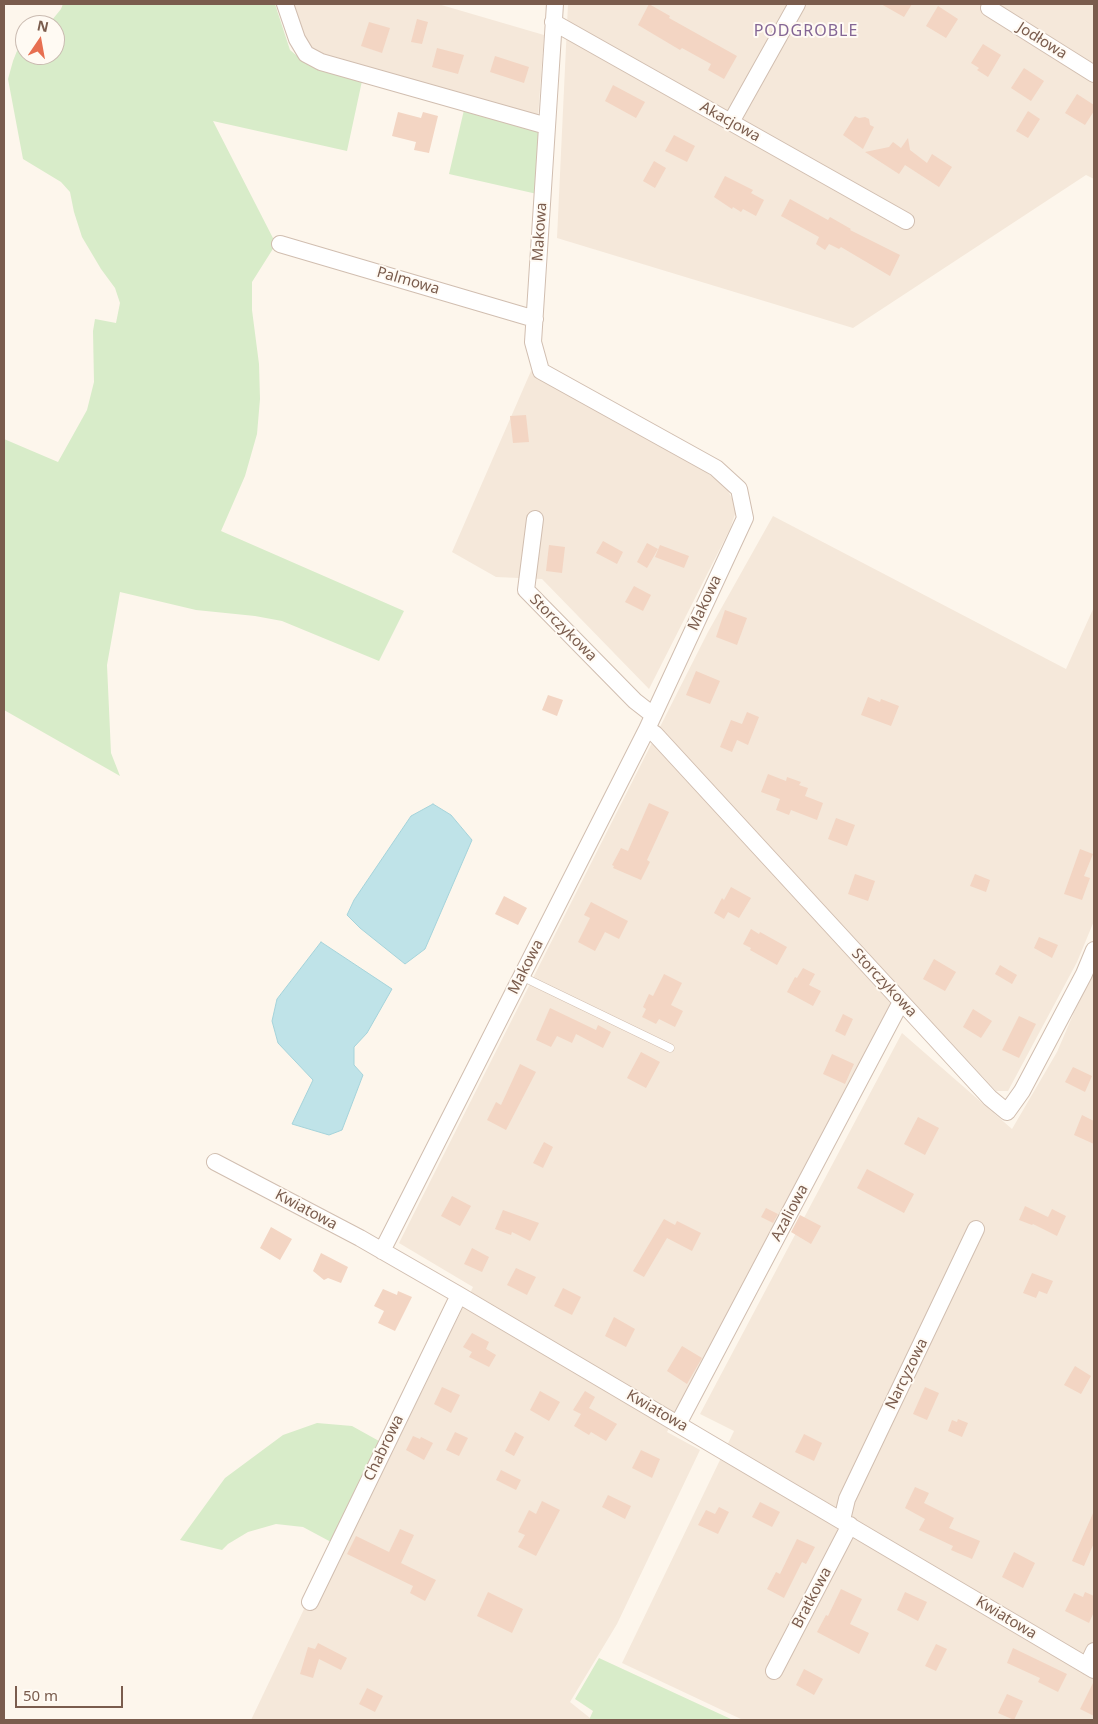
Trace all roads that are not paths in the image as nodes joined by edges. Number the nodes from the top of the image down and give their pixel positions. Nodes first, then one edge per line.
1 (285, 4) edge
2 (554, 4) edge
3 (797, 4) edge
4 (989, 8) dead end
5 (553, 22) junction
6 (1094, 74) edge
7 (730, 122) junction
8 (547, 126) junction
9 (906, 221) dead end
10 (280, 244) dead end
11 (535, 319) junction
12 (535, 519) dead end
13 (650, 722) junction
14 (1094, 950) edge
15 (522, 976) junction
16 (1089, 976) edge
17 (901, 1002) junction
18 (670, 1048) dead end
19 (215, 1162) dead end
20 (976, 1230) dead end
21 (382, 1252) junction
22 (459, 1295) junction
23 (678, 1424) junction
24 (846, 1522) junction
25 (310, 1602) dead end
26 (1092, 1662) edge
27 (774, 1671) dead end

1 - 8 street
2 - 5 street, Makowa
3 - 7 street
4 - 6 street, Jodłowa
5 - 7 street, Akacjowa
5 - 8 street, Makowa
7 - 9 street, Akacjowa
8 - 11 street, Makowa
10 - 11 street, Palmowa
11 - 13 street, Makowa
12 - 13 street, Storczykowa
13 - 15 street, Makowa
13 - 17 street, Storczykowa
14 - 16 street
15 - 18 lane
15 - 21 street, Makowa
16 - 17 street, Storczykowa
17 - 23 street, Azaliowa
19 - 21 street, Kwiatowa
20 - 24 street, Narcyzowa
21 - 22 street, Kwiatowa
22 - 23 street, Kwiatowa
22 - 25 street, Chabrowa
23 - 24 street, Kwiatowa
24 - 26 street, Kwiatowa
24 - 27 street, Bratkowa

